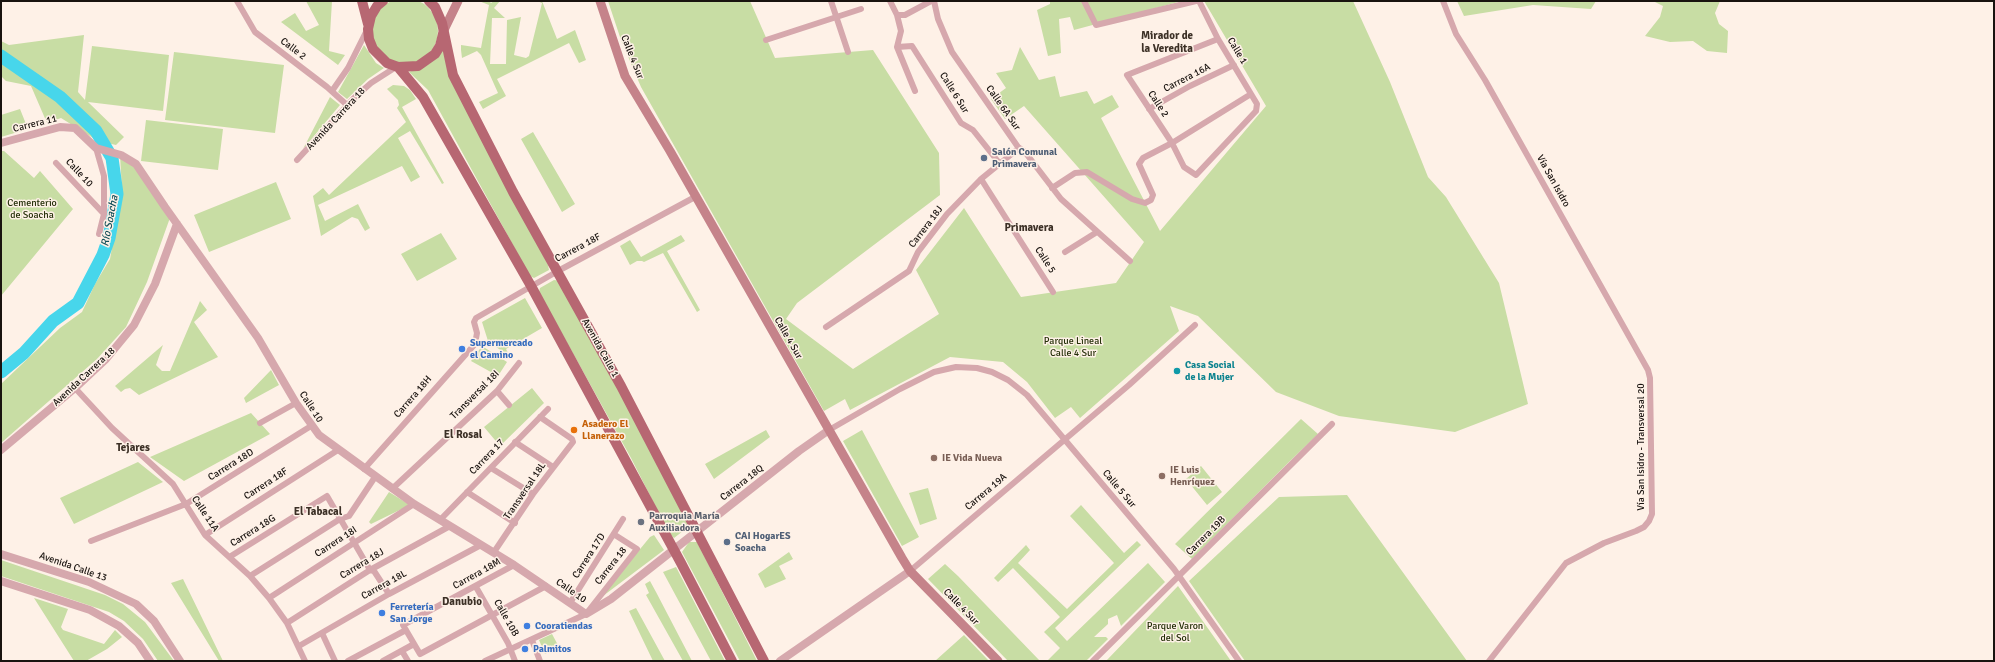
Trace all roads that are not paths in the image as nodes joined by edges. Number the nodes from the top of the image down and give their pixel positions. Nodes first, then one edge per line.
1 (237, 1) edge
2 (362, 1) edge
3 (383, 1) edge
4 (429, 1) edge
5 (458, 1) edge
6 (600, 1) edge
7 (831, 1) edge
8 (890, 1) edge
9 (933, 1) edge
10 (1084, 1) edge
11 (1195, 1) edge
12 (1443, 1) edge
13 (861, 9) dead end
14 (897, 14) junction
15 (836, 16) junction
16 (368, 28) junction
17 (443, 32) junction
18 (1218, 39) junction
19 (766, 40) dead end
20 (897, 47) junction
21 (848, 52) dead end
22 (1234, 65) junction
23 (397, 67) junction
24 (332, 91) junction
25 (915, 91) dead end
26 (1251, 94) junction
27 (347, 105) junction
28 (1149, 109) junction
29 (1256, 111) joint
30 (1, 143) edge
31 (1172, 143) junction
32 (1019, 148) junction
33 (99, 149) junction
34 (297, 160) dead end
35 (56, 163) dead end
36 (1000, 164) junction
37 (981, 179) junction
38 (1052, 188) junction
39 (695, 197) junction
40 (104, 214) junction
41 (177, 224) junction
42 (1097, 232) junction
43 (99, 234) dead end
44 (1065, 252) dead end
45 (1130, 261) dead end
46 (558, 271) junction
47 (530, 286) junction
48 (1053, 292) dead end
49 (1195, 325) dead end
50 (826, 327) dead end
51 (477, 339) joint
52 (519, 362) dead end
53 (956, 367) joint
54 (1648, 370) joint
55 (75, 388) junction
56 (497, 390) junction
57 (296, 403) junction
58 (509, 405) dead end
59 (548, 409) dead end
60 (540, 418) junction
61 (260, 423) dead end
62 (1332, 424) dead end
63 (311, 426) junction
64 (829, 430) junction
65 (1064, 439) junction
66 (515, 442) junction
67 (1, 450) edge
68 (338, 450) junction
69 (552, 467) junction
70 (491, 468) junction
71 (364, 469) junction
72 (375, 477) junction
73 (392, 489) junction
74 (467, 492) junction
75 (533, 494) junction
76 (186, 504) junction
77 (414, 504) junction
78 (340, 519) junction
79 (623, 519) dead end
80 (440, 520) junction
81 (515, 523) junction
82 (450, 526) junction
83 (697, 531) junction
84 (205, 535) junction
85 (615, 535) junction
86 (91, 541) dead end
87 (354, 542) junction
88 (481, 545) junction
89 (674, 550) junction
90 (494, 552) junction
91 (1, 554) edge
92 (231, 556) junction
93 (514, 565) junction
94 (370, 570) junction
95 (910, 571) junction
96 (250, 576) junction
97 (1180, 577) junction
98 (1, 581) edge
99 (476, 586) junction
100 (546, 586) junction
101 (389, 594) junction
102 (269, 598) junction
103 (570, 604) junction
104 (492, 614) junction
105 (586, 614) junction
106 (287, 623) junction
107 (406, 630) junction
108 (322, 633) junction
109 (532, 640) junction
110 (414, 644) junction
111 (299, 646) junction
112 (510, 649) junction
113 (402, 651) junction
114 (150, 661) edge
115 (180, 661) edge
116 (305, 661) edge
117 (335, 661) edge
118 (348, 661) edge
119 (383, 661) edge
120 (408, 661) edge
121 (485, 661) edge
122 (515, 661) edge
123 (540, 661) edge
124 (732, 661) edge
125 (764, 661) edge
126 (780, 661) edge
127 (998, 661) edge
128 (1094, 661) edge
129 (1239, 661) edge
130 (1489, 661) edge

1 - 24 street, Calle 2
2 - 16 main road
3 - 16 main road
4 - 17 main road, Avenida Calle 1
5 - 17 main road, Avenida Carrera 18
6 - 39 main road, Calle 4 Sur
7 - 15 street
8 - 14 street
9 - 14 street
9 - 32 street, Calle 6A Sur
10 - 11 street
11 - 18 street, Calle 1
12 - 54 street, Vía San Isidro
13 - 15 street
14 - 20 street
15 - 19 street
15 - 21 street
16 - 23 main road
16 - 24 street
17 - 23 main road, Avenida Carrera 18
17 - 46 main road, Avenida Calle 1
18 - 22 street, Calle 1
18 - 28 street, Calle 2
20 - 25 street
20 - 36 street, Calle 6 Sur
22 - 26 street, Calle 1
22 - 28 street, Carrera 16A
23 - 27 street, Avenida Carrera 18
23 - 47 main road
24 - 27 street, Calle 2
26 - 29 street, Calle 1
26 - 31 street
27 - 34 street, Avenida Carrera 18
28 - 31 street, Calle 2
29 - 31 street, Calle 2
30 - 33 street, Carrera 11
31 - 38 street
32 - 36 street, Carrera 18J
32 - 38 street, Calle 6A Sur
33 - 40 street
33 - 41 street, Calle 10
35 - 40 street, Calle 10
36 - 37 street, Carrera 18J
37 - 48 street, Calle 5
37 - 50 street, Carrera 18J
38 - 42 street, Calle 6A Sur
39 - 46 street, Carrera 18F
39 - 64 main road, Calle 4 Sur
40 - 43 street
41 - 55 street, Avenida Carrera 18
41 - 57 street, Calle 10
42 - 44 street
42 - 45 street, Calle 6A Sur
46 - 47 street, Carrera 18F
46 - 83 main road, Avenida Calle 1
47 - 51 street, Carrera 18F
47 - 89 main road
49 - 65 street, Carrera 19A
51 - 71 street, Carrera 18H
52 - 56 street, Transversal 18I
53 - 64 street, Carrera 18Q
53 - 65 street, Calle 5 Sur
54 - 130 street, Vía San Isidro - Transversal 20
55 - 67 street, Avenida Carrera 18
55 - 76 street, Calle 11A
56 - 58 street
56 - 73 street, Transversal 18I
57 - 61 street
57 - 63 street, Calle 10
59 - 60 street, Carrera 17
60 - 66 street, Carrera 17
60 - 69 street, Transversal 18L
62 - 97 street, Carrera 19B
63 - 68 street, Calle 10
63 - 76 street, Carrera 18D
64 - 83 street, Carrera 18Q
64 - 95 main road, Calle 4 Sur
65 - 95 street, Carrera 19A
65 - 97 street, Calle 5 Sur
66 - 69 street
66 - 70 street, Carrera 17
68 - 71 street, Calle 10
68 - 84 street, Carrera 18F
69 - 75 street, Transversal 18L
70 - 74 street, Carrera 17
70 - 75 street
71 - 72 street, Calle 10
72 - 73 street, Calle 10
72 - 78 street
73 - 77 street, Calle 10
74 - 80 street, Carrera 17
74 - 81 street
75 - 81 street, Transversal 18L
76 - 84 street, Calle 11A
76 - 86 street, Carrera 18D
77 - 80 street, Calle 10
77 - 87 street, Carrera 18I
78 - 87 street
78 - 92 street, Carrera 18G
78 - 96 street
79 - 85 street, Carrera 17D
80 - 82 street, Calle 10
81 - 90 street, Transversal 18L
82 - 88 street, Calle 10
82 - 94 street, Carrera 18J
83 - 89 street, Carrera 18Q
83 - 125 main road, Avenida Calle 1
84 - 92 street, Calle 11A
85 - 103 street, Carrera 17D
85 - 105 street, Carrera 18
87 - 94 street
87 - 102 street, Carrera 18I
88 - 90 street, Calle 10
88 - 101 street, Carrera 18L
89 - 105 street, Carrera 18Q
89 - 124 main road
90 - 93 street, Calle 10
91 - 115 street, Avenida Calle 13
92 - 96 street, Calle 11A
93 - 99 street, Carrera 18M
93 - 100 street, Calle 10
94 - 101 street
94 - 106 street, Carrera 18J
95 - 126 street, Carrera 19A
95 - 127 main road, Calle 4 Sur
96 - 102 street, Calle 11A
97 - 128 street, Carrera 19B
97 - 129 street, Calle 5 Sur
98 - 114 street
99 - 104 street, Calle 10B
99 - 107 street, Carrera 18M
100 - 103 street, Calle 10
100 - 104 street
101 - 108 street, Carrera 18L
102 - 106 street, Calle 11A
103 - 105 street, Calle 10
104 - 110 street
104 - 112 street, Calle 10B
105 - 109 street, Carrera 18Q
106 - 111 street, Calle 11A
107 - 110 street
107 - 118 street
108 - 111 street, Carrera 18L
108 - 117 street
109 - 112 street, Carrera 18Q
109 - 123 street
110 - 113 street
111 - 116 street, Calle 11A
112 - 121 street, Carrera 18Q
112 - 122 street, Calle 10B
113 - 119 street
113 - 120 street

